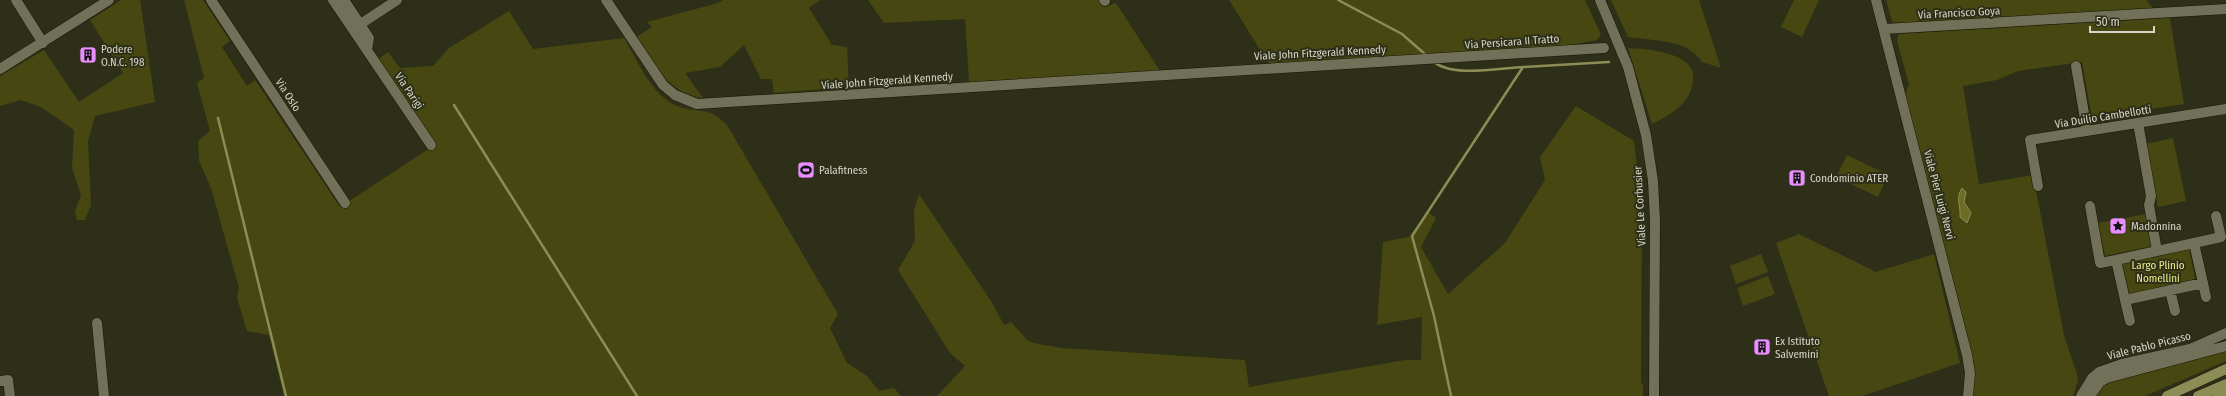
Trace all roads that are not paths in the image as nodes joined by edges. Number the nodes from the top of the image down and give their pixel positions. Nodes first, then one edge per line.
1 (16, 0) edge
2 (211, 0) edge
3 (333, 0) edge
4 (344, 0) edge
5 (397, 0) edge
6 (606, 0) edge
7 (1600, 0) edge
8 (1876, 0) edge
9 (106, 1) edge
10 (2226, 9) edge
11 (356, 27) junction
12 (1884, 29) junction
13 (43, 43) junction
14 (1604, 48) dead end
15 (1422, 59) joint
16 (2076, 66) dead end
17 (0, 69) edge
18 (2226, 109) edge
19 (2138, 123) junction
20 (2087, 131) junction
21 (431, 145) dead end
22 (2038, 186) dead end
23 (345, 203) dead end
24 (2090, 206) dead end
25 (2216, 216) dead end
26 (2194, 243) junction
27 (2157, 251) junction
28 (2116, 260) junction
29 (2203, 283) junction
30 (2170, 290) junction
31 (2206, 297) dead end
32 (2125, 300) junction
33 (2174, 311) dead end
34 (2130, 321) dead end
35 (97, 323) dead end
36 (2226, 333) edge
37 (2226, 346) edge
38 (2226, 369) edge
39 (2226, 377) edge
40 (0, 381) edge
41 (2226, 384) edge
42 (2226, 393) edge
43 (10, 396) edge
44 (104, 396) edge
45 (1654, 396) edge
46 (1968, 396) edge
47 (2081, 396) edge
48 (2090, 396) edge
49 (2167, 396) edge
50 (2172, 396) edge
51 (2198, 396) edge
52 (2217, 396) edge

1 - 13 street
2 - 23 street, Via Oslo
3 - 11 street, Via Parigi
4 - 11 street, Via Parigi
5 - 11 street
6 - 15 street, Viale John Fitzgerald Kennedy
7 - 45 street, Viale Le Corbusier
8 - 12 street, Viale Pier Luigi Nervi
9 - 13 street
10 - 12 street, Via Francisco Goya
11 - 21 street, Via Parigi
12 - 46 street, Viale Pier Luigi Nervi
13 - 17 street
14 - 15 street, Via Persicara II Tratto
16 - 20 street
18 - 19 street, Via Duilio Cambellotti
19 - 20 street, Via Duilio Cambellotti
19 - 27 street
20 - 22 street, Via Duilio Cambellotti
24 - 28 street
25 - 26 street
26 - 27 street
26 - 29 street
27 - 28 street
28 - 32 street
29 - 30 street
29 - 31 street
30 - 32 street
30 - 33 street
32 - 34 street
35 - 44 street
36 - 47 street, Viale Pablo Picasso
37 - 48 street
38 - 49 main road
39 - 50 main road
40 - 43 street
41 - 51 main road
42 - 52 main road

